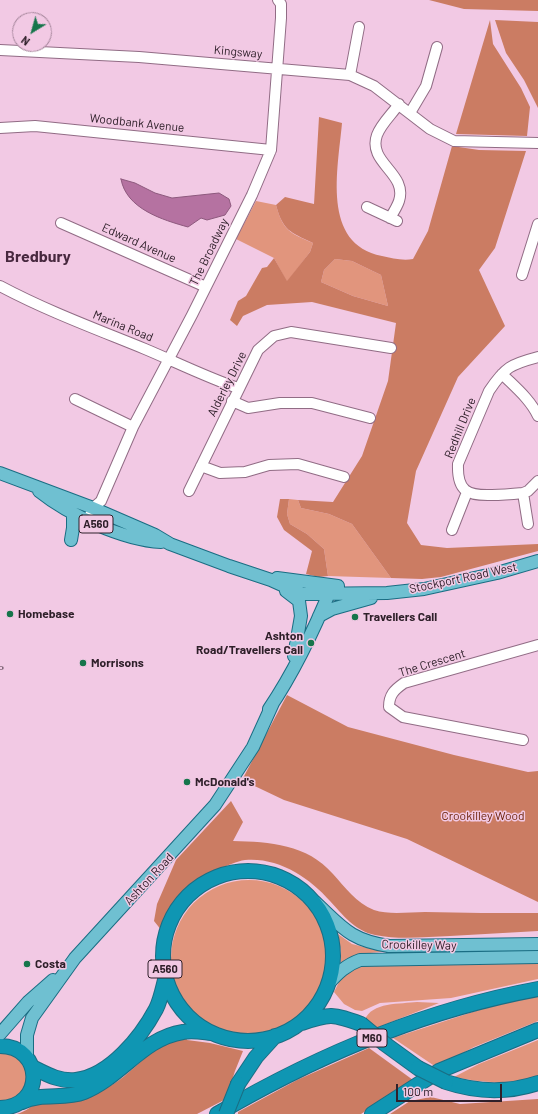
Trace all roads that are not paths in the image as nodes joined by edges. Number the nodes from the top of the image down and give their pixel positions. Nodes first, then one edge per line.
1 (278, 0) edge
2 (359, 27) dead end
3 (437, 47) dead end
4 (0, 50) edge
5 (278, 69) junction
6 (350, 75) junction
7 (399, 104) junction
8 (410, 113) junction
9 (0, 128) edge
10 (538, 143) edge
11 (271, 150) junction
12 (367, 207) dead end
13 (61, 223) dead end
14 (538, 224) edge
15 (536, 235) edge
16 (522, 275) dead end
17 (0, 286) edge
18 (206, 287) junction
19 (391, 348) dead end
20 (538, 357) edge
21 (168, 359) junction
22 (502, 374) junction
23 (238, 388) junction
24 (75, 399) dead end
25 (232, 401) junction
26 (538, 416) edge
27 (370, 418) dead end
28 (133, 427) junction
29 (201, 466) junction
30 (0, 473) edge
31 (344, 477) dead end
32 (538, 481) edge
33 (33, 487) junction
34 (189, 491) dead end
35 (468, 492) junction
36 (523, 493) junction
37 (99, 507) junction
38 (73, 513) junction
39 (92, 522) junction
40 (528, 524) dead end
41 (452, 530) dead end
42 (71, 540) dead end
43 (167, 542) junction
44 (538, 562) edge
45 (266, 578) junction
46 (326, 590) junction
47 (387, 593) junction
48 (319, 616) junction
49 (538, 646) edge
50 (295, 652) junction
51 (290, 673) junction
52 (523, 740) dead end
53 (315, 902) junction
54 (538, 944) edge
55 (538, 957) edge
56 (69, 966) junction
57 (166, 976) junction
58 (328, 984) junction
59 (538, 989) edge
60 (297, 1025) junction
61 (538, 1030) edge
62 (211, 1033) junction
63 (0, 1034) edge
64 (275, 1036) junction
65 (0, 1046) edge
66 (30, 1062) junction
67 (538, 1083) edge
68 (22, 1102) junction
69 (0, 1108) edge
70 (5, 1114) edge
71 (217, 1114) edge
72 (226, 1114) edge
73 (372, 1114) edge

1 - 5 street, The Broadway
2 - 6 street
3 - 8 street
4 - 5 street, Kingsway
5 - 6 street, Kingsway
5 - 11 street, The Broadway
6 - 7 street, Kingsway
7 - 8 street, Kingsway
7 - 12 street
8 - 10 street, Kingsway
9 - 11 street, Woodbank Avenue
11 - 18 street, The Broadway
13 - 18 street, Edward Avenue
14 - 15 street
15 - 16 street
17 - 21 street, Marina Road
18 - 21 street, The Broadway
19 - 23 street, Alderley Drive
20 - 22 street, Redhill Drive
21 - 23 street, Marina Road
21 - 28 street, The Broadway
22 - 26 street
22 - 35 street, Redhill Drive
23 - 25 street, Alderley Drive
24 - 28 street
25 - 27 street
25 - 29 street, Alderley Drive
28 - 37 street, The Broadway
29 - 31 street
29 - 34 street, Alderley Drive
30 - 33 main road, Stockport Road West / A560
32 - 36 street
33 - 37 main road, Stockport Road West / A560
33 - 38 main road, Stockport Road West / A560
35 - 36 street
35 - 41 street
36 - 40 street
37 - 39 street, The Broadway
37 - 43 main road, Stockport Road West / A560
38 - 39 main road, Stockport Road West / A560
38 - 42 main road
39 - 43 main road, Stockport Road West / A560
43 - 45 main road, Stockport Road West / A560
44 - 47 main road, Stockport Road West
45 - 46 main road, Stockport Road West
45 - 50 main road, Ashton Road / A560
46 - 47 main road, Stockport Road West
46 - 48 main road, Ashton Road / A560
46 - 50 main road, Ashton Road / A560
47 - 48 main road, Stockport Road West
48 - 51 main road, Ashton Road / A560
49 - 52 street, The Crescent
50 - 51 main road, Ashton Road / A560
51 - 56 main road, Ashton Road / A560
53 - 54 main road, Crookilley Way / A560
53 - 57 highway, A560
53 - 58 highway, A560
55 - 58 main road, Crookilley Way / A560
56 - 63 main road, Ashton Road / A560
56 - 66 main road, Ashton Road / A560
57 - 62 highway, A560
57 - 66 highway, A560
58 - 60 highway, A560
59 - 71 highway, M60
60 - 64 highway, A560
60 - 67 highway, M60, bridge
61 - 73 highway
62 - 64 highway, A560
62 - 68 highway, A560
64 - 72 highway, bridge
65 - 66 highway, A560
66 - 68 highway, A560
68 - 69 highway, A560
69 - 70 highway

